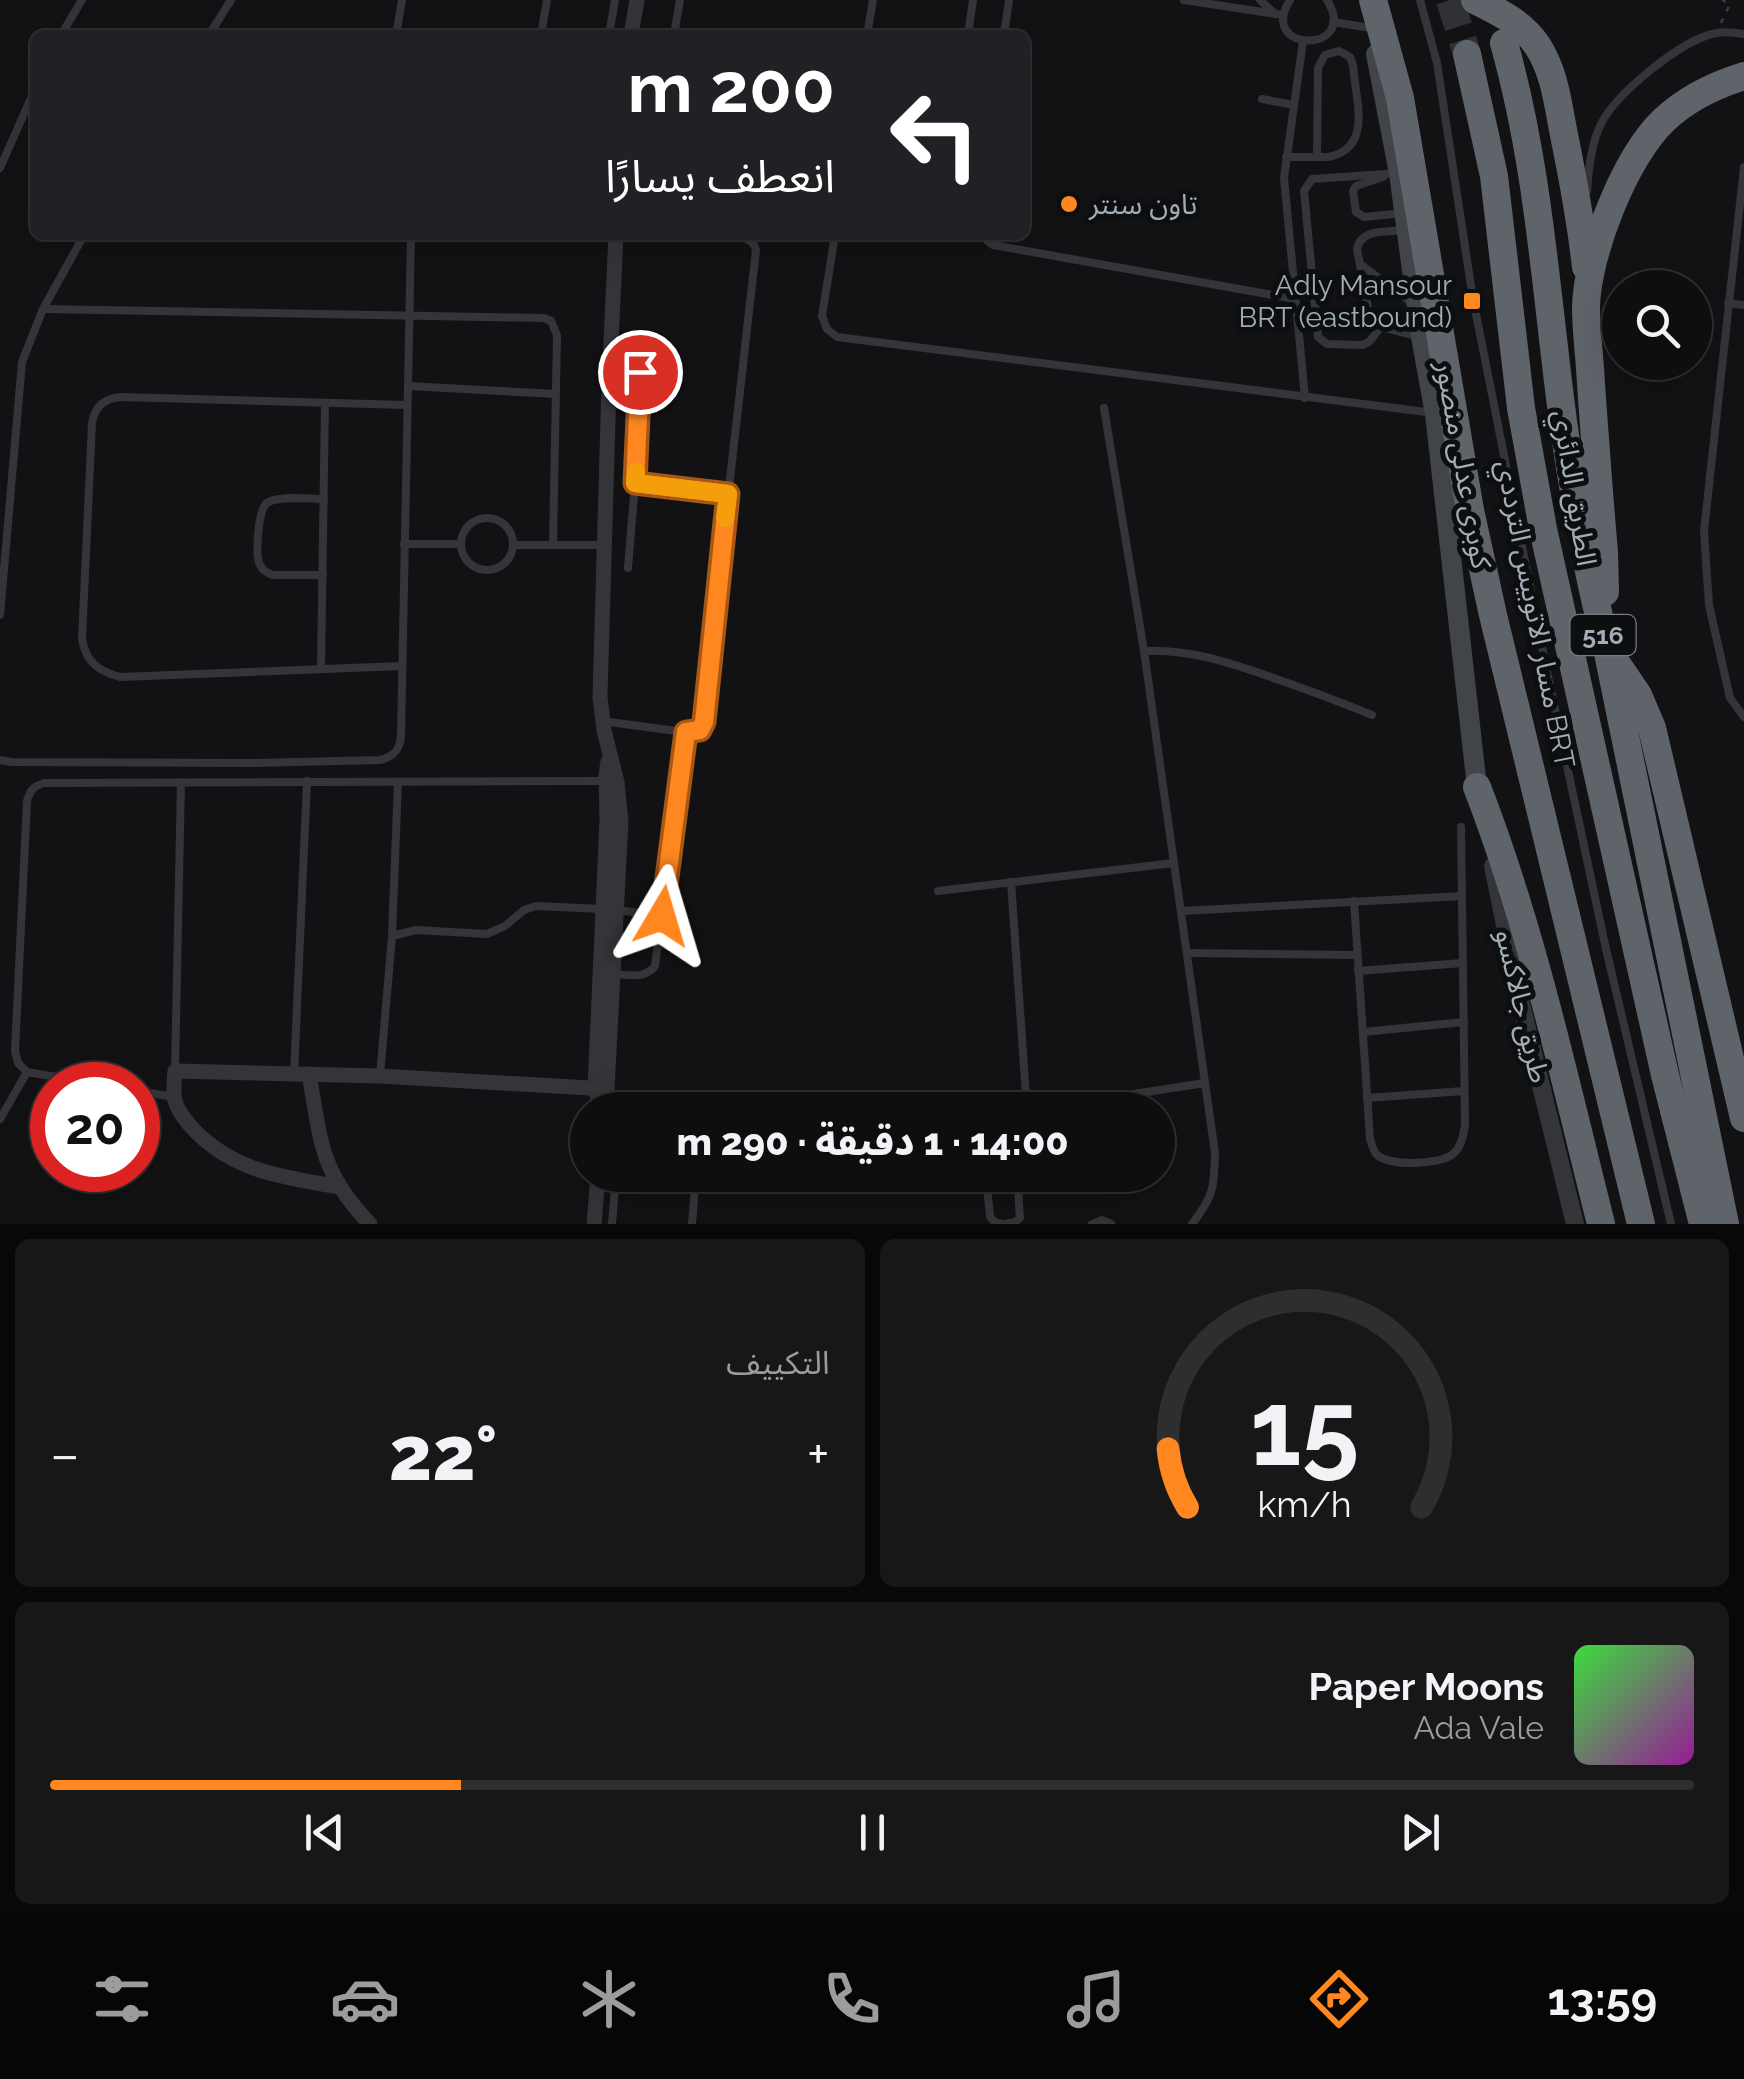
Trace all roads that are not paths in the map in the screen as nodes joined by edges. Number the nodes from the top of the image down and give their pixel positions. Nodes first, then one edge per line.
1 (82, 0) edge
2 (231, 0) edge
3 (402, 0) edge
4 (547, 0) edge
5 (615, 0) edge
6 (637, 0) edge
7 (680, 0) edge
8 (872, 0) edge
9 (973, 0) edge
10 (1009, 0) edge
11 (1184, 0) edge
12 (1260, 0) edge
13 (1290, 0) edge
14 (1327, 0) edge
15 (1359, 0) edge
16 (1420, 0) edge
17 (1475, 0) edge
18 (1230, 3) edge
19 (1279, 14) junction
20 (1372, 14) edge
21 (1333, 22) junction
22 (64, 30) edge
23 (212, 30) edge
24 (397, 30) edge
25 (542, 30) edge
26 (610, 30) edge
27 (632, 30) edge
28 (675, 30) edge
29 (868, 30) edge
30 (969, 30) edge
31 (1005, 30) edge
32 (1744, 34) edge
33 (1303, 41) junction
34 (1504, 44) dead end
35 (1467, 54) tunnel mouth
36 (1744, 76) edge
37 (1262, 99) dead end
38 (30, 100) edge
39 (1294, 104) junction
40 (1286, 157) junction
41 (1317, 157) junction
42 (0, 168) edge
43 (1744, 168) edge
44 (1395, 173) junction
45 (1405, 221) junction
46 (1582, 230) junction
47 (81, 240) edge
48 (411, 240) edge
49 (616, 240) edge
50 (750, 240) edge
51 (834, 240) edge
52 (986, 240) edge
53 (1360, 264) junction
54 (1588, 283) junction
55 (1295, 298) junction
56 (1728, 303) junction
57 (1744, 304) edge
58 (1417, 307) junction
59 (43, 309) junction
60 (410, 317) junction
61 (1382, 327) junction
62 (642, 336) dead end
63 (1421, 336) junction
64 (408, 386) junction
65 (556, 394) junction
66 (1305, 398) junction
67 (325, 403) junction
68 (407, 405) junction
69 (1104, 408) dead end
70 (1435, 414) junction
71 (635, 483) junction
72 (728, 494) junction
73 (324, 499) junction
74 (404, 544) junction
75 (461, 544) junction
76 (513, 544) junction
77 (553, 545) junction
78 (604, 545) junction
79 (628, 568) dead end
80 (323, 576) junction
81 (0, 615) edge
82 (1605, 641) junction
83 (1144, 651) junction
84 (402, 666) junction
85 (321, 669) junction
86 (1372, 715) dead end
87 (1744, 717) edge
88 (602, 722) junction
89 (686, 732) junction
90 (610, 758) junction
91 (0, 760) edge
92 (307, 781) junction
93 (181, 782) junction
94 (398, 782) junction
95 (606, 782) junction
96 (1477, 787) junction
97 (1644, 825) junction
98 (1461, 827) dead end
99 (1174, 863) junction
100 (1010, 882) junction
101 (938, 891) dead end
102 (1462, 896) junction
103 (1354, 902) junction
104 (610, 910) junction
105 (1181, 911) junction
106 (662, 916) junction
107 (392, 936) junction
108 (1636, 950) junction
109 (1187, 954) junction
110 (1357, 955) junction
111 (1463, 963) junction
112 (1358, 971) junction
113 (612, 974) junction
114 (1464, 1022) junction
115 (1363, 1032) junction
116 (175, 1070) junction
117 (27, 1072) junction
118 (30, 1073) edge
119 (302, 1074) junction
120 (380, 1076) junction
121 (1205, 1083) junction
122 (1464, 1091) junction
123 (602, 1092) edge
124 (602, 1092) edge
125 (1027, 1092) edge
126 (1146, 1092) edge
127 (160, 1095) edge
128 (570, 1095) edge
129 (174, 1097) junction
130 (1367, 1098) junction
131 (1744, 1118) edge
132 (0, 1119) edge
133 (339, 1188) junction
134 (597, 1192) edge
135 (615, 1192) edge
136 (695, 1192) edge
137 (988, 1192) edge
138 (1018, 1192) edge
139 (370, 1224) edge
140 (594, 1224) edge
141 (612, 1224) edge
142 (692, 1224) edge
143 (1003, 1224) edge
144 (1092, 1224) edge
145 (1111, 1224) edge
146 (1192, 1224) edge
147 (1574, 1224) edge
148 (1601, 1224) edge
149 (1641, 1224) edge
150 (1671, 1224) edge
151 (1703, 1224) edge
152 (1725, 1224) edge

1 - 22 lane
2 - 23 lane
3 - 24 lane
4 - 25 lane
5 - 26 lane
6 - 27 street
7 - 28 lane
8 - 29 lane
9 - 30 lane
10 - 31 lane
11 - 18 lane
12 - 19 lane
13 - 19 lane
14 - 21 lane
15 - 20 main road
16 - 150 lane, مسار الاتوبيس الترددي BRT
17 - 46 highway
18 - 19 lane
19 - 33 lane
20 - 21 lane
20 - 44 main road
20 - 149 highway, كوبرى عدلى منصور
21 - 33 lane
32 - 46 lane
33 - 39 lane
34 - 82 highway, الطريق الدائري / 516
35 - 108 highway, الطريق الدائري / 516
36 - 54 highway
37 - 39 lane
38 - 42 lane
39 - 40 lane
40 - 41 lane
40 - 55 lane
41 - 41 lane
43 - 56 lane
44 - 45 main road
44 - 45 lane
44 - 61 lane
45 - 53 lane
45 - 58 main road
46 - 54 highway
47 - 59 lane
48 - 60 lane
49 - 78 street
50 - 72 lane
51 - 66 lane
52 - 55 lane
53 - 58 lane
53 - 61 lane
54 - 82 highway
55 - 66 lane
56 - 57 lane
56 - 87 lane
58 - 63 main road
59 - 60 lane
59 - 81 lane
60 - 64 lane
60 - 65 lane
61 - 63 lane
62 - 71 lane
63 - 70 main road
64 - 65 lane
64 - 68 lane
65 - 77 lane
66 - 70 lane
67 - 68 lane
67 - 73 lane
67 - 85 lane
68 - 74 lane
69 - 83 lane
70 - 96 main road
71 - 72 lane
71 - 79 lane
72 - 89 lane
73 - 80 lane
73 - 80 lane
74 - 75 lane
74 - 84 lane
75 - 76 lane
75 - 76 lane
76 - 77 lane
77 - 78 lane
78 - 88 street
80 - 85 lane
82 - 97 highway, الطريق الدائري / 516
82 - 131 highway
83 - 86 lane
83 - 99 lane
84 - 85 lane
84 - 91 lane
88 - 89 lane
88 - 90 street
89 - 106 lane
90 - 95 street
90 - 104 street
92 - 93 lane
92 - 94 lane
92 - 119 lane
93 - 116 lane
93 - 117 lane
94 - 95 lane
94 - 107 lane
95 - 104 street
96 - 147 street, طريق جالاكسو
96 - 148 highway
97 - 108 highway
97 - 152 highway, الطريق الدائري / 516
98 - 102 lane
99 - 100 lane
99 - 105 lane
100 - 101 lane
100 - 125 lane
102 - 103 lane
102 - 111 lane
103 - 105 lane
103 - 110 lane
104 - 106 lane
104 - 107 lane
104 - 113 street
104 - 123 street
105 - 109 lane
106 - 113 lane
107 - 120 lane
108 - 151 highway, الطريق الدائري / 516
109 - 110 lane
109 - 121 lane
110 - 112 lane
111 - 112 lane
111 - 114 lane
112 - 115 lane
113 - 124 street
114 - 115 lane
114 - 122 lane
115 - 130 lane
116 - 119 street
116 - 129 street
117 - 118 lane
117 - 132 lane
119 - 120 street
119 - 133 street
120 - 128 street
121 - 126 lane
121 - 146 lane
122 - 130 lane
122 - 130 lane
127 - 129 lane
129 - 133 street
133 - 139 street
134 - 140 street
135 - 141 lane
136 - 142 lane
137 - 143 lane
138 - 143 lane
144 - 145 lane

